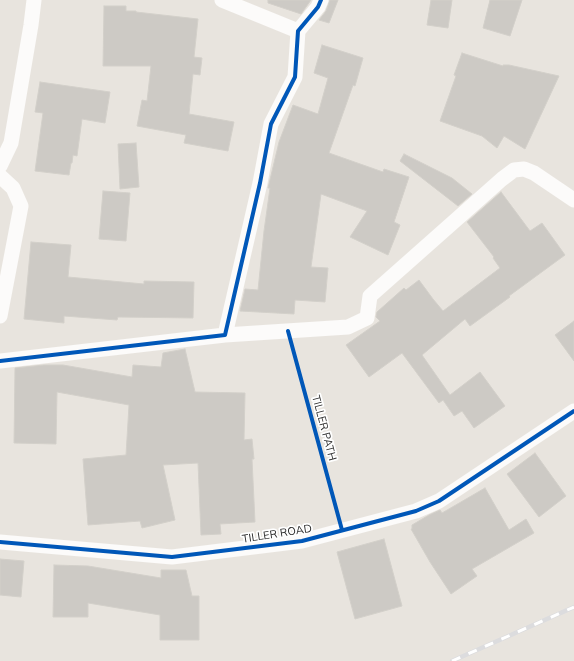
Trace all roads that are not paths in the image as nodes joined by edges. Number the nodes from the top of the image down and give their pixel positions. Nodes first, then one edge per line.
1 (34, 0) edge
2 (222, 0) edge
3 (321, 0) edge
4 (298, 31) junction
5 (0, 166) edge
6 (0, 176) edge
7 (574, 200) edge
8 (0, 316) edge
9 (225, 336) junction
10 (0, 361) edge
11 (574, 411) edge
12 (0, 542) edge

1 - 5 street
2 - 4 street
3 - 4 street
4 - 9 street
6 - 8 street
7 - 9 street
9 - 10 street
11 - 12 street, TILLER ROAD

